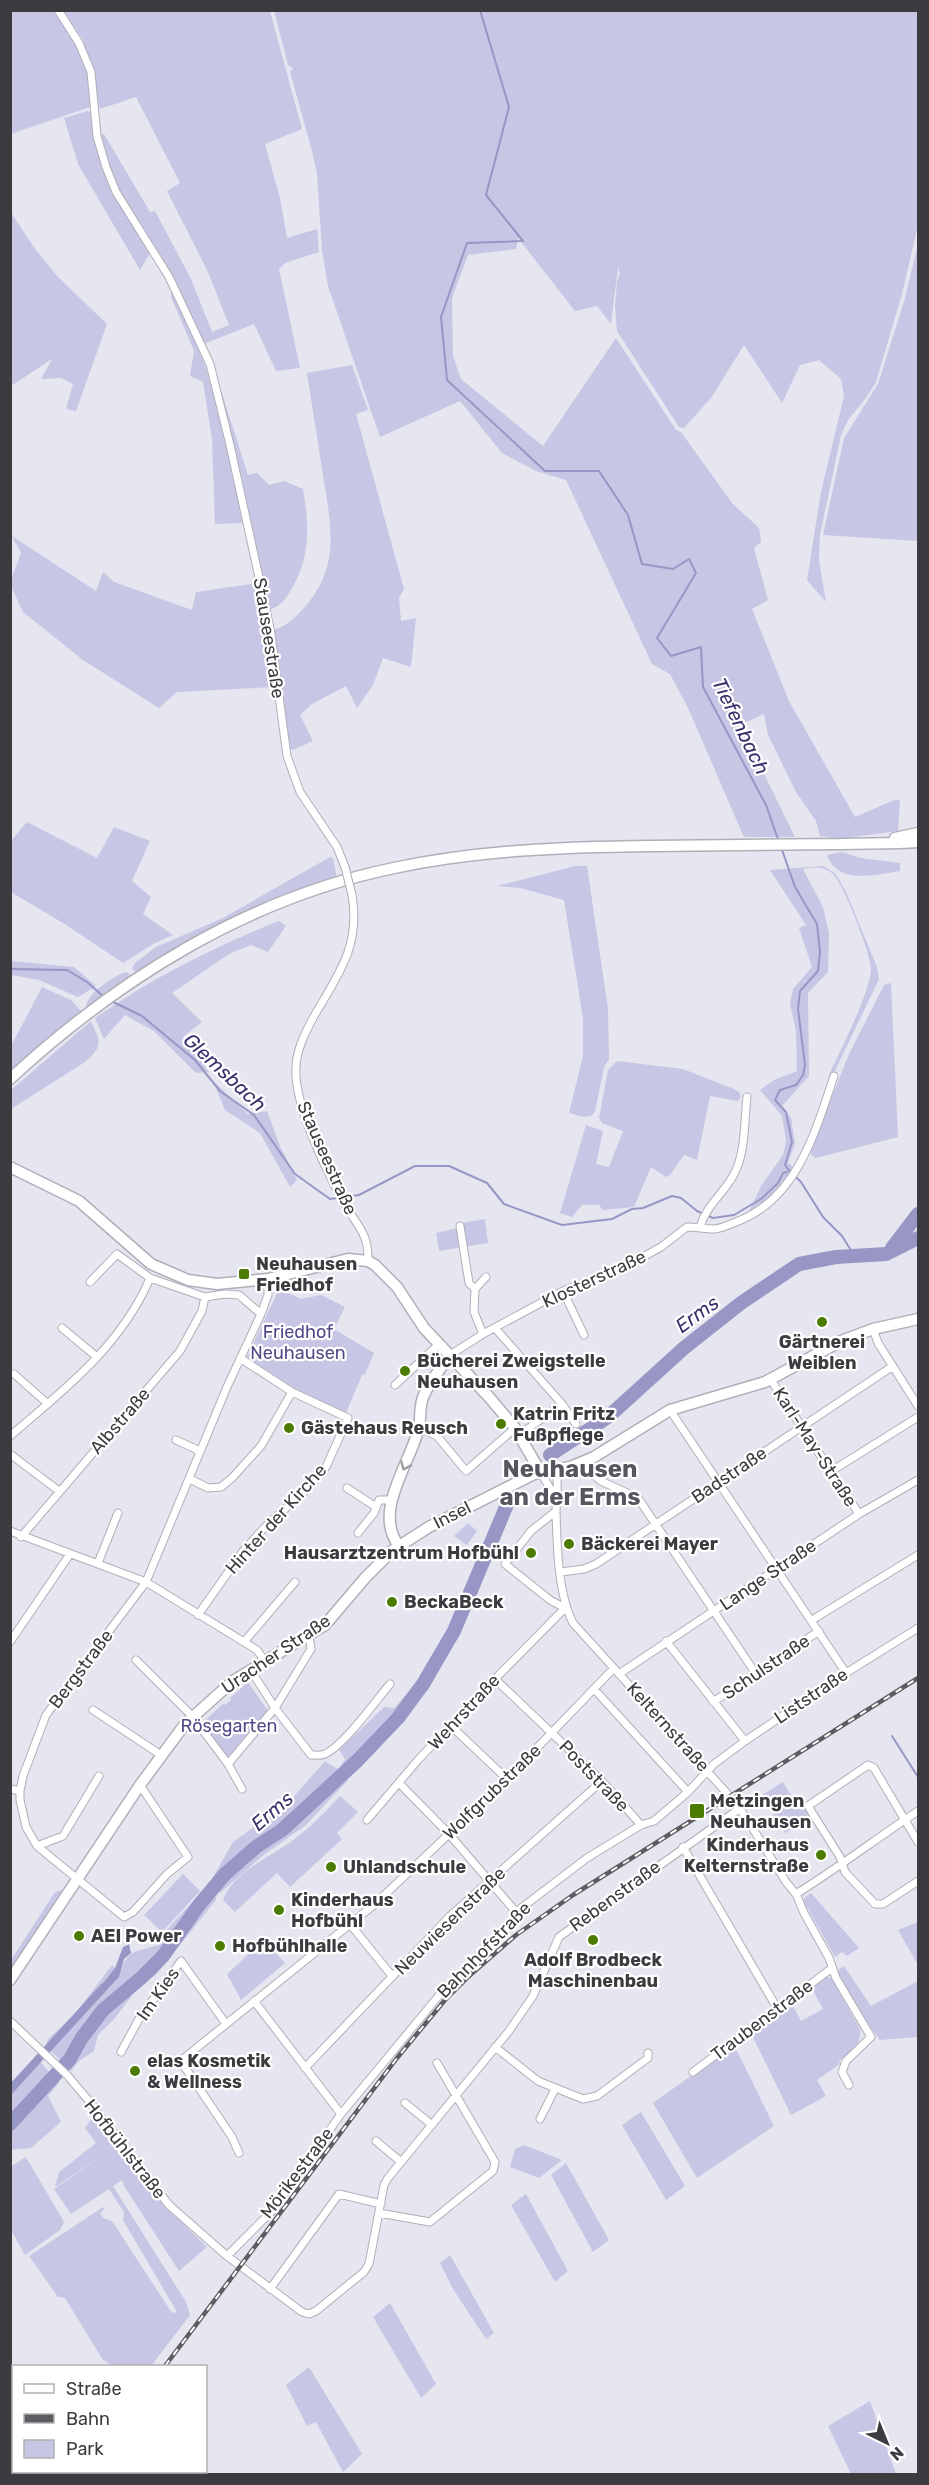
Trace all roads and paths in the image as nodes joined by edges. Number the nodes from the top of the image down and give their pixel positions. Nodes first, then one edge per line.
1 (58, 10) edge
2 (918, 833) edge
3 (918, 842) edge
4 (859, 844) junction
5 (834, 1076) dead end
6 (10, 1079) edge
7 (747, 1096) dead end
8 (10, 1167) edge
9 (701, 1224) junction
10 (460, 1226) dead end
11 (368, 1261) junction
12 (486, 1277) dead end
13 (150, 1278) junction
14 (268, 1279) junction
15 (90, 1282) dead end
16 (475, 1289) junction
17 (563, 1291) junction
18 (205, 1298) junction
19 (261, 1314) junction
20 (918, 1319) edge
21 (62, 1328) dead end
22 (495, 1328) junction
23 (873, 1329) junction
24 (483, 1334) junction
25 (584, 1335) dead end
26 (439, 1344) junction
27 (450, 1355) junction
28 (97, 1357) junction
29 (240, 1359) junction
30 (893, 1366) junction
31 (14, 1374) dead end
32 (771, 1380) junction
33 (395, 1385) dead end
34 (292, 1392) junction
35 (48, 1404) junction
36 (562, 1404) junction
37 (918, 1404) edge
38 (670, 1410) junction
39 (918, 1418) edge
40 (576, 1424) dead end
41 (801, 1427) junction
42 (418, 1428) junction
43 (517, 1431) junction
44 (10, 1436) edge
45 (176, 1440) dead end
46 (200, 1451) junction
47 (10, 1454) edge
48 (583, 1462) junction
49 (556, 1470) junction
50 (830, 1472) junction
51 (541, 1473) junction
52 (190, 1479) junction
53 (918, 1480) edge
54 (718, 1482) junction
55 (347, 1488) dead end
56 (59, 1491) junction
57 (392, 1500) junction
58 (557, 1500) junction
59 (376, 1508) junction
60 (556, 1511) junction
61 (118, 1513) dead end
62 (859, 1514) junction
63 (656, 1524) junction
64 (10, 1531) edge
65 (358, 1533) dead end
66 (21, 1537) junction
67 (399, 1546) junction
68 (70, 1554) junction
69 (918, 1555) edge
70 (98, 1563) junction
71 (776, 1568) junction
72 (561, 1572) junction
73 (146, 1582) junction
74 (295, 1582) dead end
75 (565, 1608) junction
76 (714, 1611) junction
77 (198, 1615) junction
78 (812, 1620) junction
79 (918, 1628) edge
80 (819, 1631) junction
81 (309, 1636) junction
82 (666, 1641) junction
83 (10, 1642) edge
84 (244, 1642) junction
85 (136, 1660) dead end
86 (264, 1660) junction
87 (250, 1669) junction
88 (617, 1671) junction
89 (846, 1673) junction
90 (756, 1674) junction
91 (495, 1679) junction
92 (390, 1684) dead end
93 (594, 1689) junction
94 (713, 1702) junction
95 (275, 1708) junction
96 (93, 1710) dead end
97 (192, 1716) junction
98 (451, 1726) junction
99 (552, 1732) junction
100 (745, 1741) junction
101 (161, 1755) junction
102 (228, 1764) junction
103 (708, 1772) junction
104 (99, 1776) dead end
105 (507, 1779) junction
106 (602, 1781) junction
107 (400, 1784) junction
108 (140, 1785) junction
109 (10, 1789) edge
110 (242, 1789) dead end
111 (20, 1791) junction
112 (688, 1792) junction
113 (739, 1809) junction
114 (918, 1811) edge
115 (906, 1819) junction
116 (367, 1820) dead end
117 (641, 1825) junction
118 (449, 1833) junction
119 (918, 1842) edge
120 (37, 1846) junction
121 (683, 1847) junction
122 (842, 1863) junction
123 (78, 1879) junction
124 (489, 1881) junction
125 (918, 1881) edge
126 (796, 1894) junction
127 (516, 1912) junction
128 (350, 1924) junction
129 (832, 1968) junction
130 (392, 1977) junction
131 (10, 1980) edge
132 (254, 2001) junction
133 (777, 2008) junction
134 (12, 2024) edge
135 (226, 2024) junction
136 (495, 2047) junction
137 (121, 2052) dead end
138 (648, 2053) dead end
139 (437, 2063) dead end
140 (305, 2068) junction
141 (693, 2072) dead end
142 (849, 2085) dead end
143 (555, 2089) junction
144 (456, 2096) junction
145 (405, 2103) dead end
146 (341, 2114) junction
147 (540, 2119) dead end
148 (432, 2125) junction
149 (376, 2141) dead end
150 (239, 2153) dead end
151 (401, 2162) junction
152 (381, 2204) junction
153 (379, 2213) junction
154 (227, 2256) junction
155 (241, 2266) joint
156 (270, 2289) junction

1 - 11 street, Stauseestraße, bridge
2 - 4 street
3 - 4 street
4 - 6 street
5 - 9 street, Klosterstraße
7 - 9 street
8 - 14 street
9 - 17 street, Klosterstraße
10 - 16 street
11 - 14 street
11 - 26 street
12 - 16 street
13 - 15 street
13 - 18 street
13 - 28 street
14 - 19 street, Bergstraße
16 - 24 street
17 - 22 street, Klosterstraße
17 - 25 street
18 - 19 street
18 - 56 street, Albstraße
19 - 29 street, Bergstraße
20 - 23 street, Insel
21 - 28 street
22 - 24 street, Klosterstraße
22 - 36 street
23 - 30 street
23 - 32 street, Insel
24 - 27 street, Klosterstraße
26 - 27 street
26 - 33 street
27 - 42 street
27 - 43 street
28 - 35 street
29 - 34 street
29 - 46 street, Bergstraße
30 - 37 street
30 - 41 street, Badstraße
31 - 35 street
32 - 38 street, Insel
32 - 41 street, Karl-May-Straße
34 - 52 street
34 - 77 street, Hinter der Kirche
35 - 44 street
36 - 40 street
36 - 43 street
38 - 48 street, Insel
38 - 54 street
39 - 50 street
41 - 50 street, Karl-May-Straße
41 - 54 street, Badstraße
42 - 43 street
42 -> 57 street
43 - 51 street
45 - 46 street
46 - 52 street, Bergstraße
47 - 56 street
48 - 49 street, Insel
48 - 63 street
49 - 51 street, Insel
49 - 58 street, Kelternstraße
50 - 62 street, Karl-May-Straße
51 - 58 street
51 - 67 street, Insel
52 - 73 street, Bergstraße
53 - 62 street, Lange Straße
54 - 63 street, Badstraße
54 - 71 street
55 - 59 street
56 - 66 street, Albstraße
57 - 59 street
57 - 67 street
58 - 60 street, Kelternstraße
59 - 65 street
60 - 72 street, Kelternstraße
60 - 75 street
61 - 70 street
62 - 71 street, Lange Straße
63 - 72 street, Badstraße
63 - 76 street
64 - 66 street
66 - 68 street
67 - 81 street, Uracher Straße
68 - 70 street
68 - 83 street
69 - 78 street
70 - 73 street
71 - 76 street, Lange Straße
71 - 78 street
72 - 75 street, Kelternstraße
73 - 77 street
73 - 111 street, Bergstraße
74 - 84 street
75 - 88 street, Kelternstraße
75 - 91 street, Wehrstraße
76 - 82 street, Lange Straße
76 - 90 street
77 - 84 street
78 - 80 street
79 - 89 street, Liststraße
80 - 89 street
80 - 90 street, Schulstraße
81 - 86 street, Uracher Straße
81 - 95 street
82 - 88 street, Lange Straße
82 - 94 street
84 - 86 street
85 - 97 street
86 - 87 street, Uracher Straße
87 - 95 street
87 - 97 street, Uracher Straße
88 - 93 street, Wolfgrubstraße
88 - 103 street, Kelternstraße
89 - 100 street, Liststraße
90 - 94 street, Schulstraße
91 - 98 street, Wehrstraße
91 - 99 street, Poststraße
92 - 95 street
93 - 99 street, Wolfgrubstraße
93 - 112 street
94 - 100 street
95 - 102 street
96 - 101 street
97 - 101 street, Uracher Straße
97 - 102 street
98 - 105 street
98 - 107 street, Wehrstraße
99 - 105 street, Wolfgrubstraße
99 - 106 street, Poststraße
100 - 103 street, Liststraße
101 - 108 street, Uracher Straße
102 - 110 street
103 - 112 street, Bahnhofstraße
103 - 113 street, Kelternstraße
104 - 120 street
105 - 118 street, Wolfgrubstraße
106 - 117 street, Poststraße
106 - 124 street, Neuwiesenstraße
107 - 116 street, Wehrstraße
107 - 118 street
108 - 123 street, Uracher Straße
108 - 123 street, Bergstraße
109 - 111 street
111 - 120 street, Bergstraße
112 - 117 street, Bahnhofstraße
113 - 121 street, Rebenstraße
113 - 126 street, Kelternstraße
114 - 115 street
115 - 119 street
115 - 122 street
115 - 122 street
117 - 127 street, Bahnhofstraße
118 - 124 street
118 - 128 street, Wolfgrubstraße
120 - 123 street, Bergstraße
121 - 133 street
121 - 136 street, Rebenstraße
122 - 125 street
122 - 126 street
123 - 131 street, Uracher Straße
124 - 127 street
124 - 130 street, Neuwiesenstraße
126 - 129 street, Kelternstraße
127 - 146 street, Bahnhofstraße
128 - 130 street
128 - 132 street, Wolfgrubstraße
129 - 133 street, Traubenstraße
129 - 142 street, Kelternstraße
130 - 140 street, Neuwiesenstraße
132 - 135 street, Wolfgrubstraße
132 - 140 street, Mörikestraße
133 - 141 street, Traubenstraße
134 - 154 street, Hofbühlstraße
135 - 137 street, Im Kies
135 - 150 street
136 - 143 street
136 - 144 street, Rebenstraße
138 - 143 street
139 - 144 street
140 - 146 street, Mörikestraße
143 - 147 street
144 - 148 street, Rebenstraße
144 - 153 street
145 - 148 street
146 - 154 street, Mörikestraße
148 - 151 street, Rebenstraße
149 - 151 street
151 - 152 street, Rebenstraße
152 - 153 street, Rebenstraße
152 - 156 street
153 - 156 street, Rebenstraße
154 - 155 street, Hofbühlstraße
155 - 156 street, Rebenstraße

